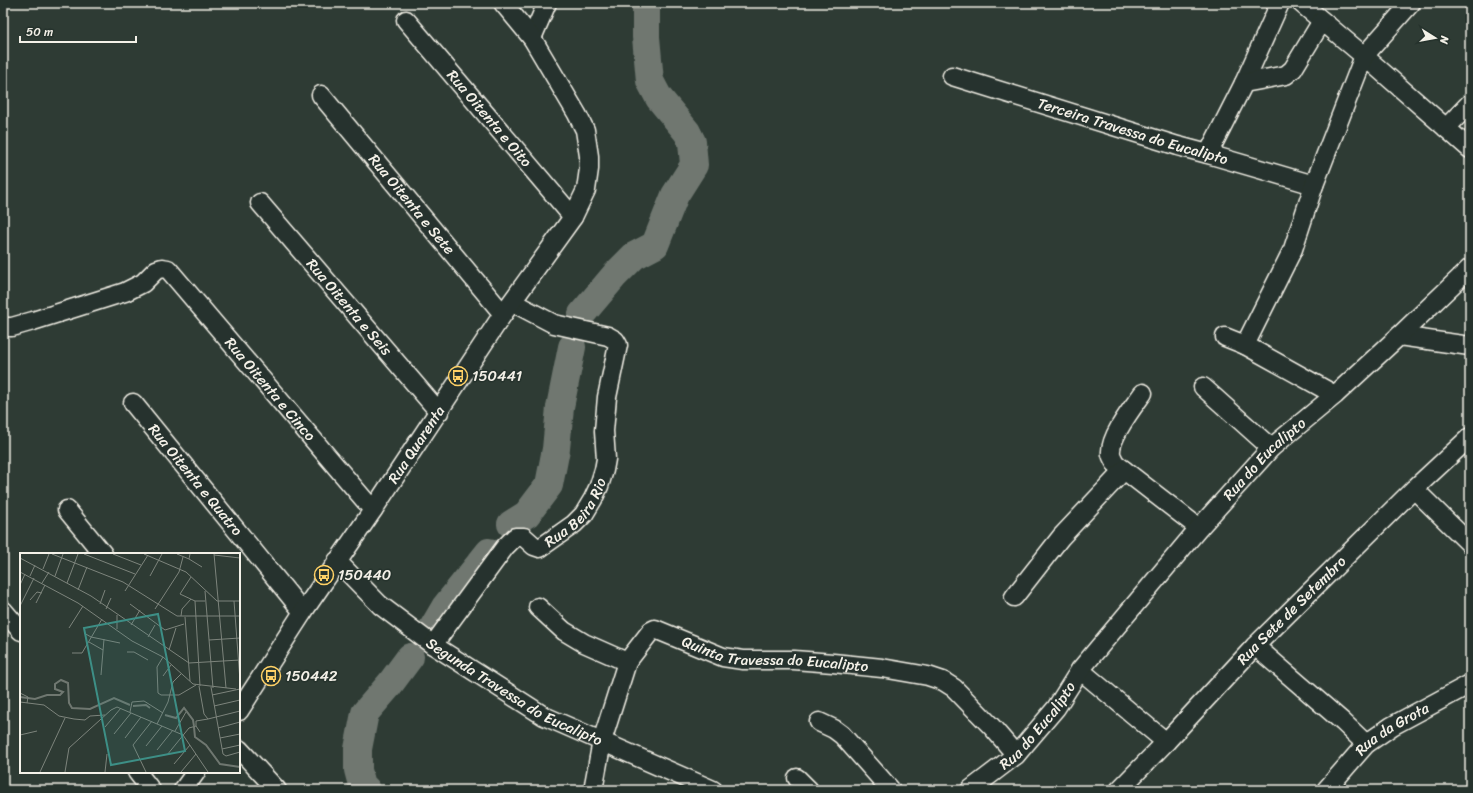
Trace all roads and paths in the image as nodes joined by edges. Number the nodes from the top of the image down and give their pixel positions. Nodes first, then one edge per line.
1 (503, 3) edge
2 (547, 3) edge
3 (1280, 3) edge
4 (1301, 3) edge
5 (1411, 3) edge
6 (406, 20) dead end
7 (1322, 21) junction
8 (532, 38) junction
9 (1364, 56) junction
10 (952, 76) dead end
11 (1244, 83) junction
12 (321, 95) dead end
13 (1470, 103) edge
14 (1446, 128) junction
15 (1470, 149) edge
16 (1208, 154) junction
17 (1314, 185) junction
18 (260, 203) dead end
19 (573, 217) junction
20 (1470, 268) edge
21 (507, 308) junction
22 (3, 327) edge
23 (1400, 336) junction
24 (1225, 337) dead end
25 (1245, 345) junction
26 (1470, 346) edge
27 (1203, 387) dead end
28 (1143, 393) dead end
29 (1335, 395) junction
30 (133, 404) dead end
31 (438, 412) junction
32 (1470, 437) edge
33 (1271, 448) junction
34 (1124, 470) junction
35 (1414, 489) junction
36 (66, 510) dead end
37 (373, 510) junction
38 (1199, 528) junction
39 (1470, 544) edge
40 (102, 553) edge
41 (337, 561) junction
42 (1014, 597) dead end
43 (538, 607) dead end
44 (3, 610) edge
45 (303, 612) junction
46 (20, 630) edge
47 (433, 645) junction
48 (1255, 646) junction
49 (628, 662) junction
50 (1080, 670) junction
51 (1470, 684) edge
52 (240, 708) edge
53 (819, 722) dead end
54 (602, 742) junction
55 (1166, 742) junction
56 (1366, 744) junction
57 (240, 750) edge
58 (1016, 755) junction
59 (137, 773) edge
60 (195, 773) edge
61 (151, 790) edge
62 (183, 790) edge
63 (277, 790) edge
64 (593, 790) edge
65 (712, 790) edge
66 (891, 790) edge
67 (970, 790) edge
68 (1119, 790) edge
69 (1326, 790) edge

1 - 8 street, Rua Quarenta
2 - 8 street
3 - 11 street
4 - 7 street
5 - 9 street
6 - 19 street, Rua Oitenta e Oito
7 - 9 street
7 - 11 street
8 - 19 street, Rua Quarenta
9 - 14 street
9 - 17 street
10 - 16 street, Terceira Travessa do Eucalipto
11 - 16 street
12 - 21 street, Rua Oitenta e Sete
13 - 14 street
14 - 15 street
16 - 17 street, Terceira Travessa do Eucalipto
17 - 25 street
18 - 31 street, Rua Oitenta e Seis
19 - 21 street, Rua Quarenta
20 - 23 street, Rua do Eucalipto
21 - 31 street, Rua Quarenta
21 - 47 street, Rua Beira Rio
22 - 37 street, Rua Oitenta e Cinco
23 - 26 street
23 - 29 street, Rua do Eucalipto
24 - 25 street
25 - 29 street
27 - 33 street
28 - 34 street
29 - 33 street, Rua do Eucalipto
30 - 45 street, Rua Oitenta e Quatro
31 - 37 street, Rua Quarenta
32 - 35 street, Rua Sete de Setembro
33 - 38 street, Rua do Eucalipto
34 - 38 street
34 - 42 street
35 - 39 street
35 - 48 street, Rua Sete de Setembro
36 - 40 street
37 - 41 street, Rua Quarenta
38 - 50 street, Rua do Eucalipto
41 - 45 street, Rua Quarenta
41 - 47 street, Segunda Travessa do Eucalipto
43 - 49 street
44 - 46 street
45 - 52 street, Rua Quarenta
47 - 54 street, Segunda Travessa do Eucalipto
48 - 55 street, Rua Sete de Setembro
48 - 56 street
49 - 54 street
49 - 58 street, Quinta Travessa do Eucalipto
50 - 55 street, Rua do Eucalipto
50 - 58 street, Rua do Eucalipto
51 - 56 street, Rua da Grota
53 - 66 street
54 - 64 street
54 - 65 street, Segunda Travessa do Eucalipto
55 - 68 street, Rua Sete de Setembro
56 - 69 street, Rua da Grota
57 - 63 street
58 - 67 street, Rua do Eucalipto
59 - 61 street
60 - 62 street

